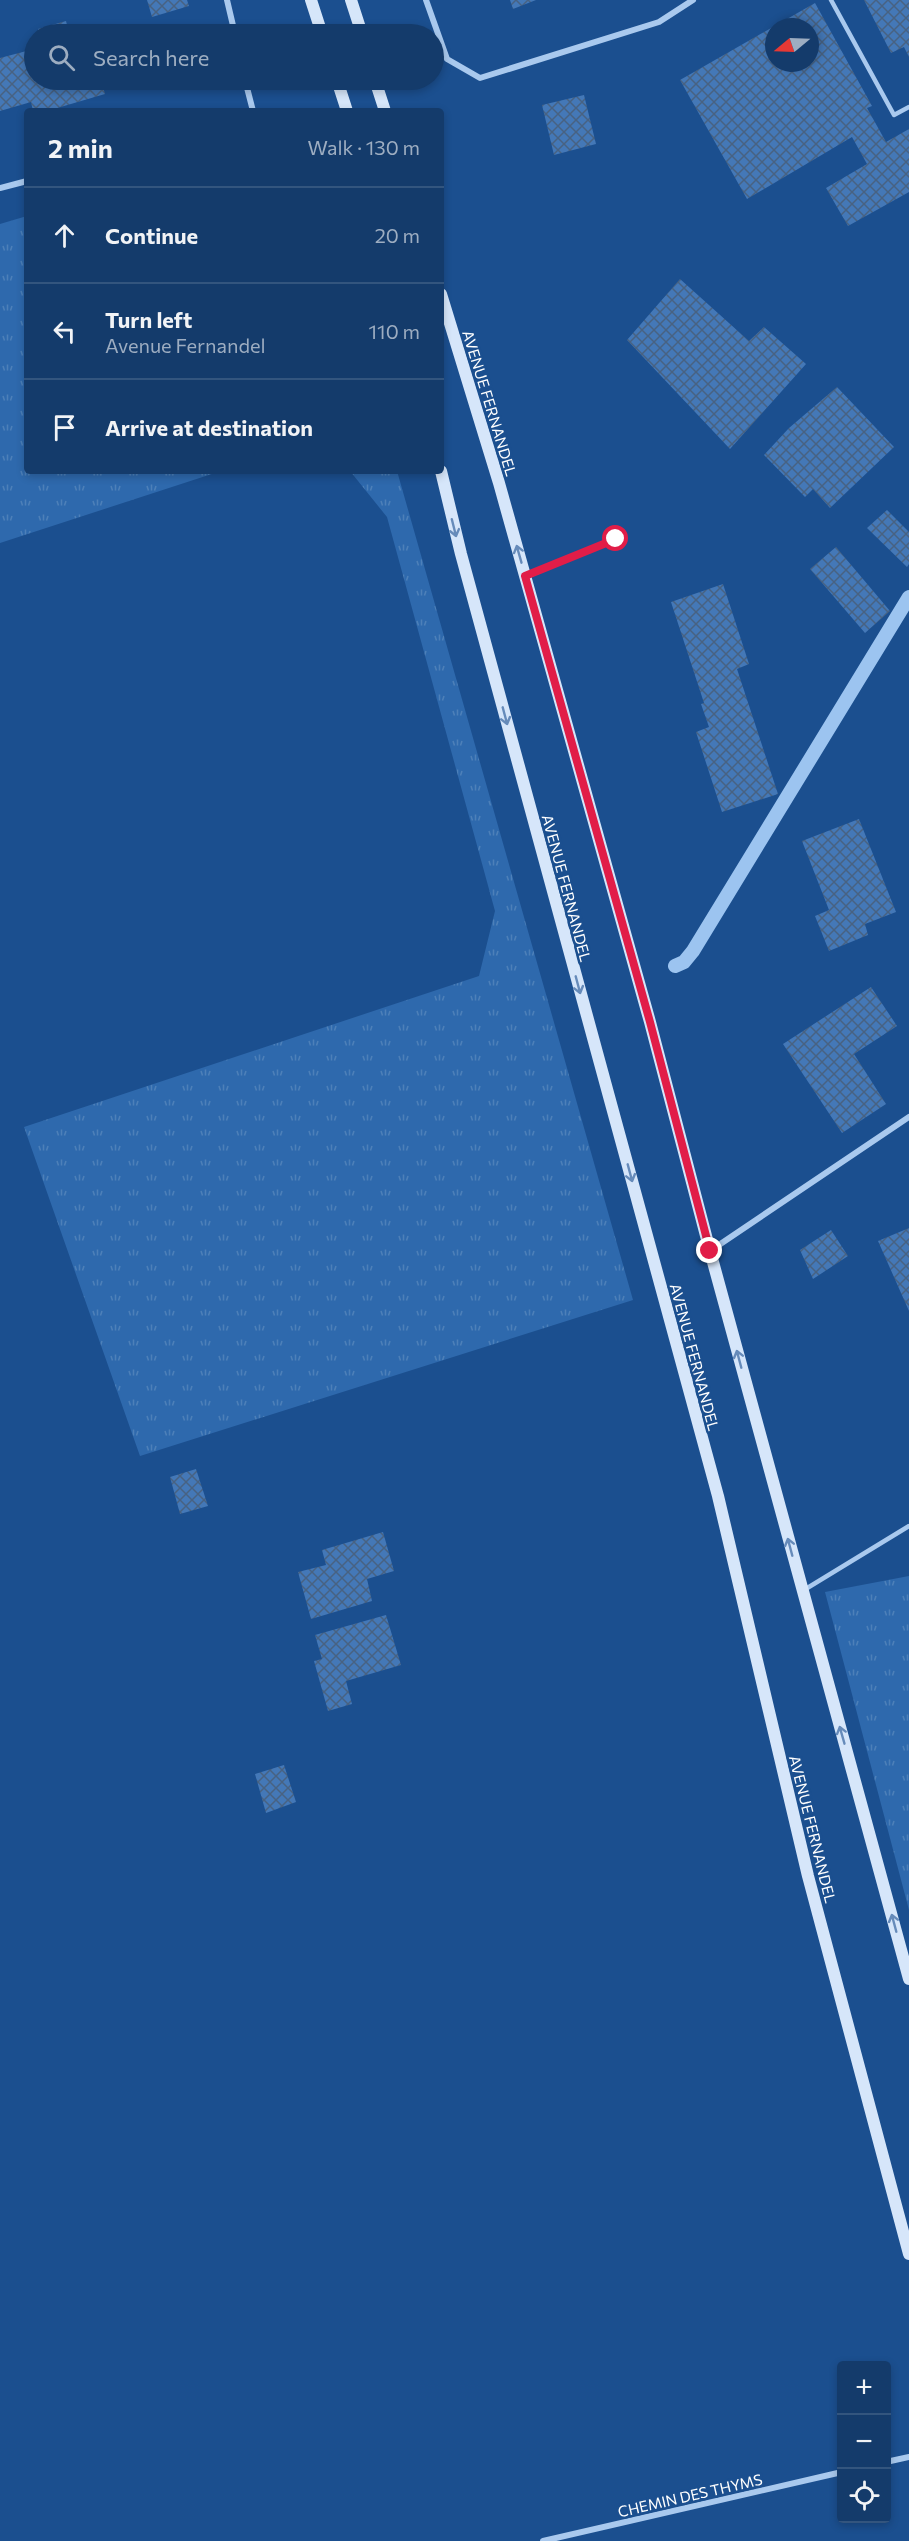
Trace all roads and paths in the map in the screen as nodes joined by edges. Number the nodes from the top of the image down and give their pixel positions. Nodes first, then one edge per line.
1 (227, 0) edge
2 (311, 0) edge
3 (351, 0) edge
4 (426, 0) edge
5 (693, 0) edge
6 (831, 0) edge
7 (233, 24) edge
8 (319, 24) edge
9 (359, 24) edge
10 (435, 24) edge
11 (444, 51) edge
12 (248, 90) edge
13 (340, 90) edge
14 (378, 90) edge
15 (909, 107) edge
16 (252, 108) edge
17 (346, 108) edge
18 (384, 108) edge
19 (24, 182) edge
20 (0, 188) edge
21 (444, 304) edge
22 (442, 474) edge
23 (616, 539) dead end
24 (525, 576) junction
25 (909, 1117) edge
26 (710, 1251) junction
27 (909, 1526) edge
28 (802, 1591) junction
29 (909, 1979) edge
30 (909, 2254) edge
31 (909, 2457) edge
32 (891, 2461) edge
33 (837, 2473) edge
34 (543, 2541) edge

1 - 7 street
2 - 8 main road
3 - 9 main road
4 - 10 street
5 - 11 street
6 - 15 lane
12 - 16 street
13 - 17 main road
14 - 18 main road
19 - 20 street
24 -> 21 main road, AVENUE FERNANDEL
22 -> 30 main road, AVENUE FERNANDEL
23 - 24 street
24 - 26 main road, AVENUE FERNANDEL
25 - 26 street
28 -> 26 main road, AVENUE FERNANDEL
27 - 28 lane
29 -> 28 main road, AVENUE FERNANDEL
31 - 32 street
33 - 34 street, CHEMIN DES THYMS

